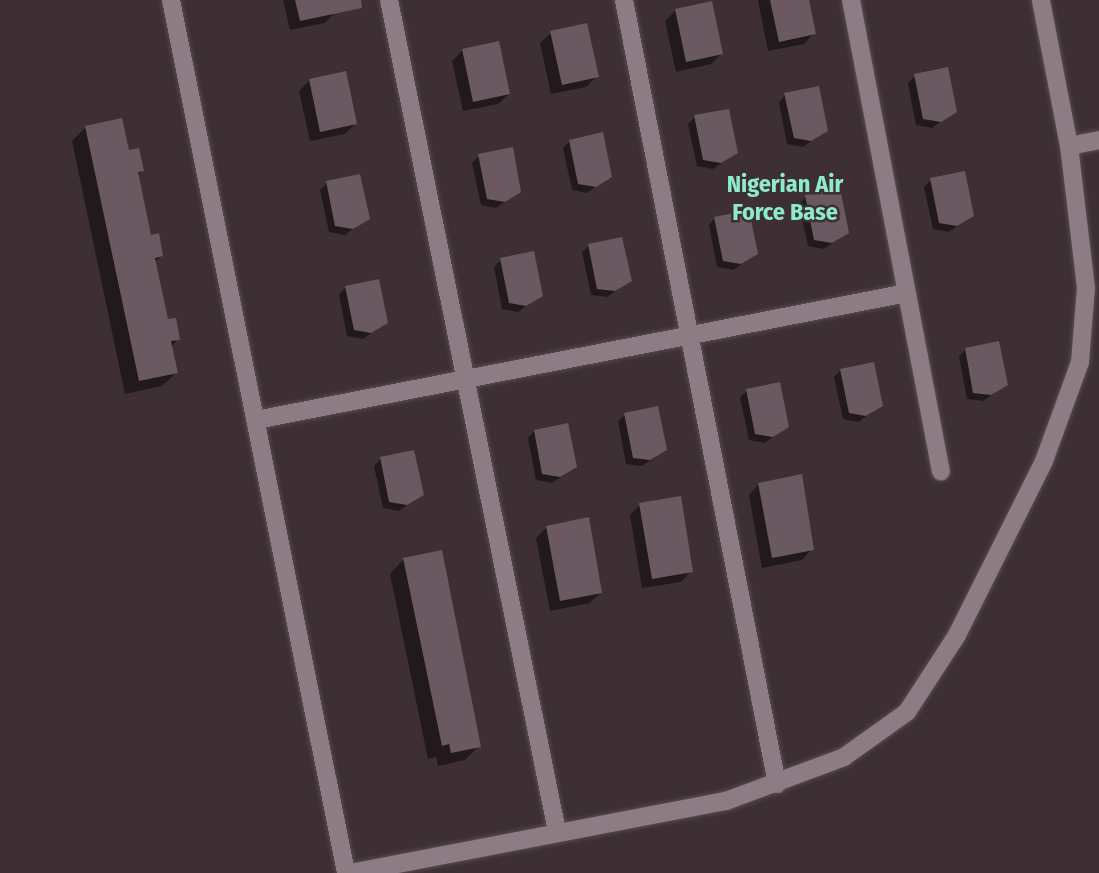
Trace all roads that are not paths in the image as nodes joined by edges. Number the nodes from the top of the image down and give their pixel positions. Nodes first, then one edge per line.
1 (171, 0) edge
2 (389, 0) edge
3 (624, 0) edge
4 (851, 0) edge
5 (1041, 0) edge
6 (1099, 140) edge
7 (1069, 146) junction
8 (907, 293) junction
9 (689, 333) junction
10 (465, 377) junction
11 (256, 420) junction
12 (941, 471) dead end
13 (777, 784) junction
14 (557, 832) junction
15 (349, 873) edge

1 - 11 street
2 - 10 street
3 - 9 street
4 - 8 street
5 - 7 street
6 - 7 street
7 - 13 street
8 - 9 street
8 - 12 street
9 - 10 street
9 - 13 street
10 - 11 street
10 - 14 street
11 - 15 street
13 - 14 street
14 - 15 street

